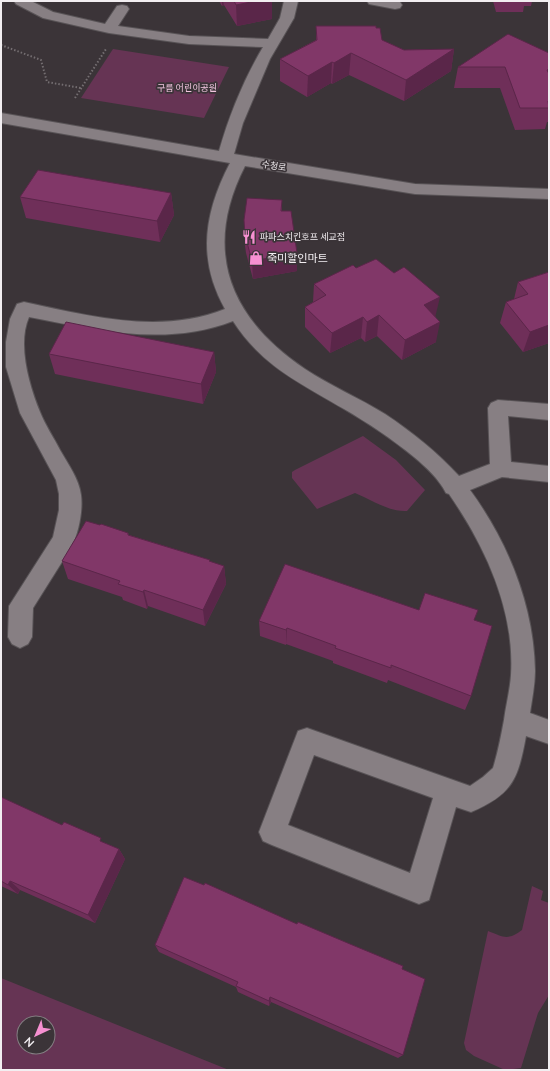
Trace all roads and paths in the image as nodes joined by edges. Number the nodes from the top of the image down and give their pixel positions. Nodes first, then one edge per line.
1 (21, 1) edge
2 (291, 1) edge
3 (374, 1) edge
4 (395, 5) dead end
5 (122, 9) dead end
6 (109, 29) junction
7 (272, 43) junction
8 (1, 45) edge
9 (108, 47) dead end
10 (81, 88) junction
11 (75, 98) dead end
12 (1, 118) edge
13 (233, 159) junction
14 (549, 194) edge
15 (237, 312) junction
16 (549, 412) edge
17 (501, 470) junction
18 (549, 474) edge
19 (454, 487) junction
20 (20, 637) dead end
21 (516, 720) junction
22 (549, 732) edge
23 (448, 790) junction

1 - 6 street
2 - 7 street
3 - 4 street
5 - 6 street
6 - 7 street
7 - 13 street
8 - 10 path
9 - 10 path
10 - 11 path
12 - 13 street, 수청로
13 - 14 street, 수청로
13 - 15 street
15 - 19 street
15 - 20 street
16 - 17 street
17 - 18 street
17 - 19 street
19 - 21 street
21 - 22 street
21 - 23 street
23 - 23 street

